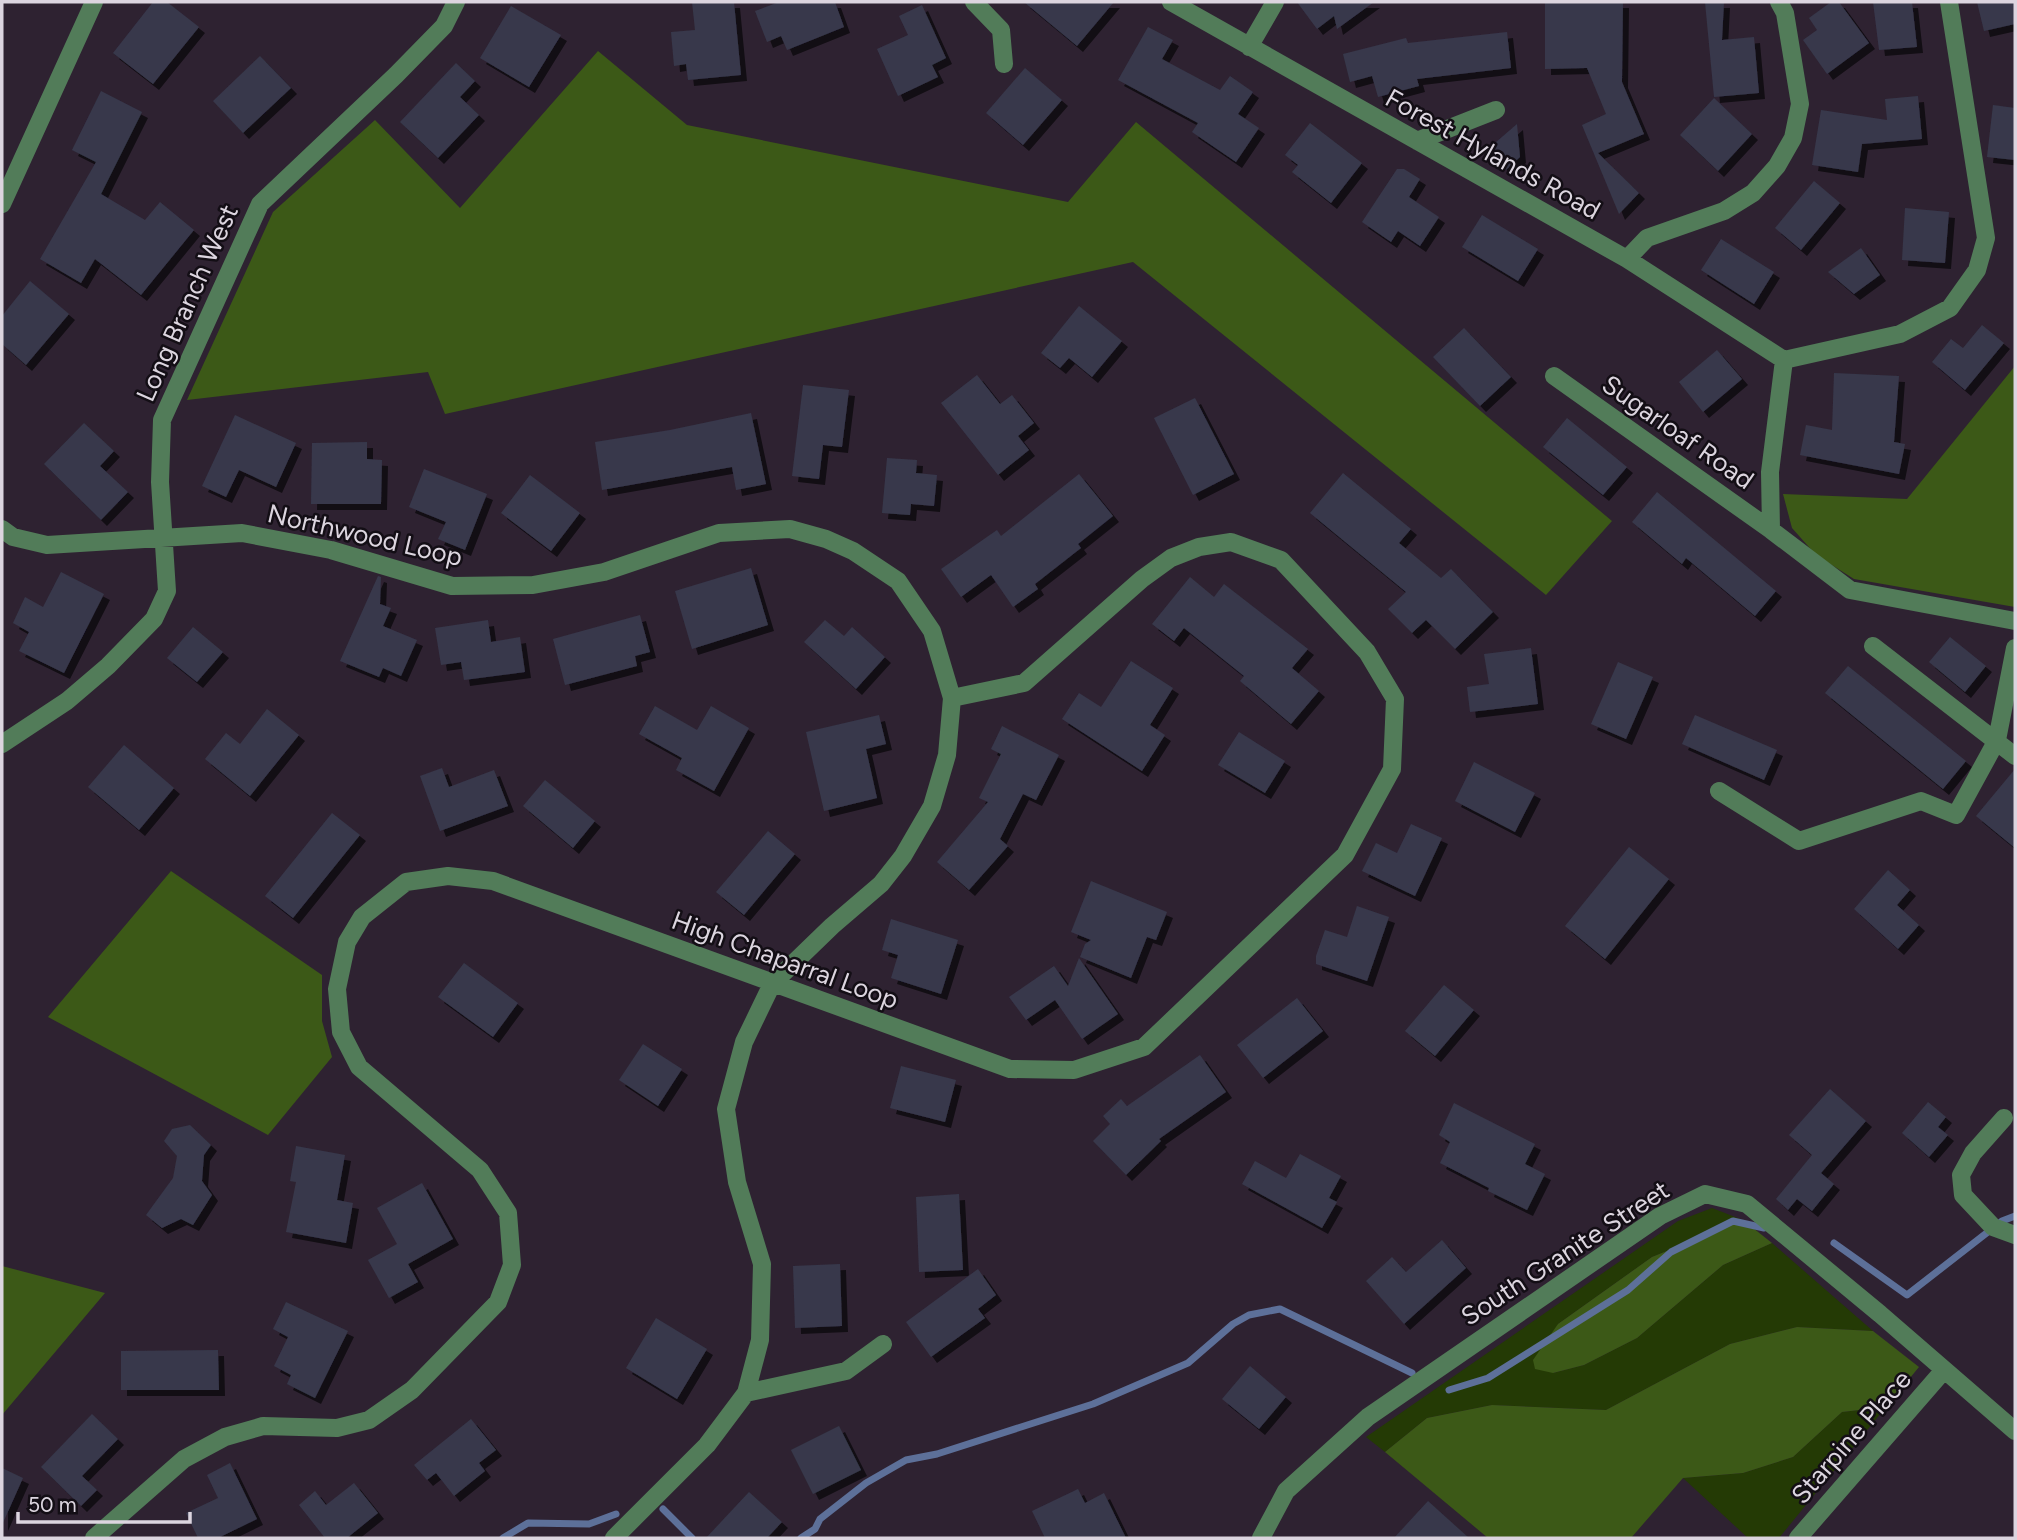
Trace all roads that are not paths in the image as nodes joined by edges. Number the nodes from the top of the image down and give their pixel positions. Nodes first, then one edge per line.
1 (94, 2) edge
2 (456, 2) edge
3 (974, 2) edge
4 (1171, 2) edge
5 (1275, 2) edge
6 (1779, 2) edge
7 (1949, 2) edge
8 (1249, 47) junction
9 (1004, 64) dead end
10 (1496, 110) dead end
11 (1417, 141) junction
12 (2, 204) edge
13 (1627, 259) junction
14 (1784, 359) junction
15 (1554, 376) dead end
16 (2, 529) edge
17 (1771, 530) junction
18 (164, 538) junction
19 (2015, 621) edge
20 (1873, 646) dead end
21 (2015, 648) edge
22 (952, 698) junction
23 (1997, 740) junction
24 (2, 744) edge
25 (2015, 756) edge
26 (1719, 791) dead end
27 (772, 984) junction
28 (2004, 1118) dead end
29 (2015, 1235) edge
30 (883, 1344) dead end
31 (1944, 1370) junction
32 (746, 1393) junction
33 (2015, 1432) edge
34 (94, 1538) edge
35 (614, 1538) edge
36 (1261, 1538) edge
37 (1798, 1538) edge

1 - 12 street
2 - 18 street, Long Branch West
3 - 9 street
4 - 8 street, Forest Hylands Road
5 - 8 street
6 - 13 street
7 - 14 street
8 - 11 street, Forest Hylands Road
10 - 11 street
11 - 13 street, Forest Hylands Road
13 - 14 street, Forest Hylands Road
14 - 17 street
15 - 17 street, Sugarloaf Road
16 - 18 street, Northwood Loop
17 - 19 street
18 - 22 street, Northwood Loop
18 - 24 street, Long Branch West
20 - 23 street
21 - 23 street
22 - 27 street, Northwood Loop
22 - 27 street, High Chaparral Loop
23 - 25 street
23 - 26 street
27 - 32 street, Northwood Loop
27 - 34 street, High Chaparral Loop
28 - 29 street
30 - 32 street
31 - 33 street, South Granite Street
31 - 36 street, South Granite Street
31 - 37 street, Starpine Place
32 - 35 street, Northwood Loop

